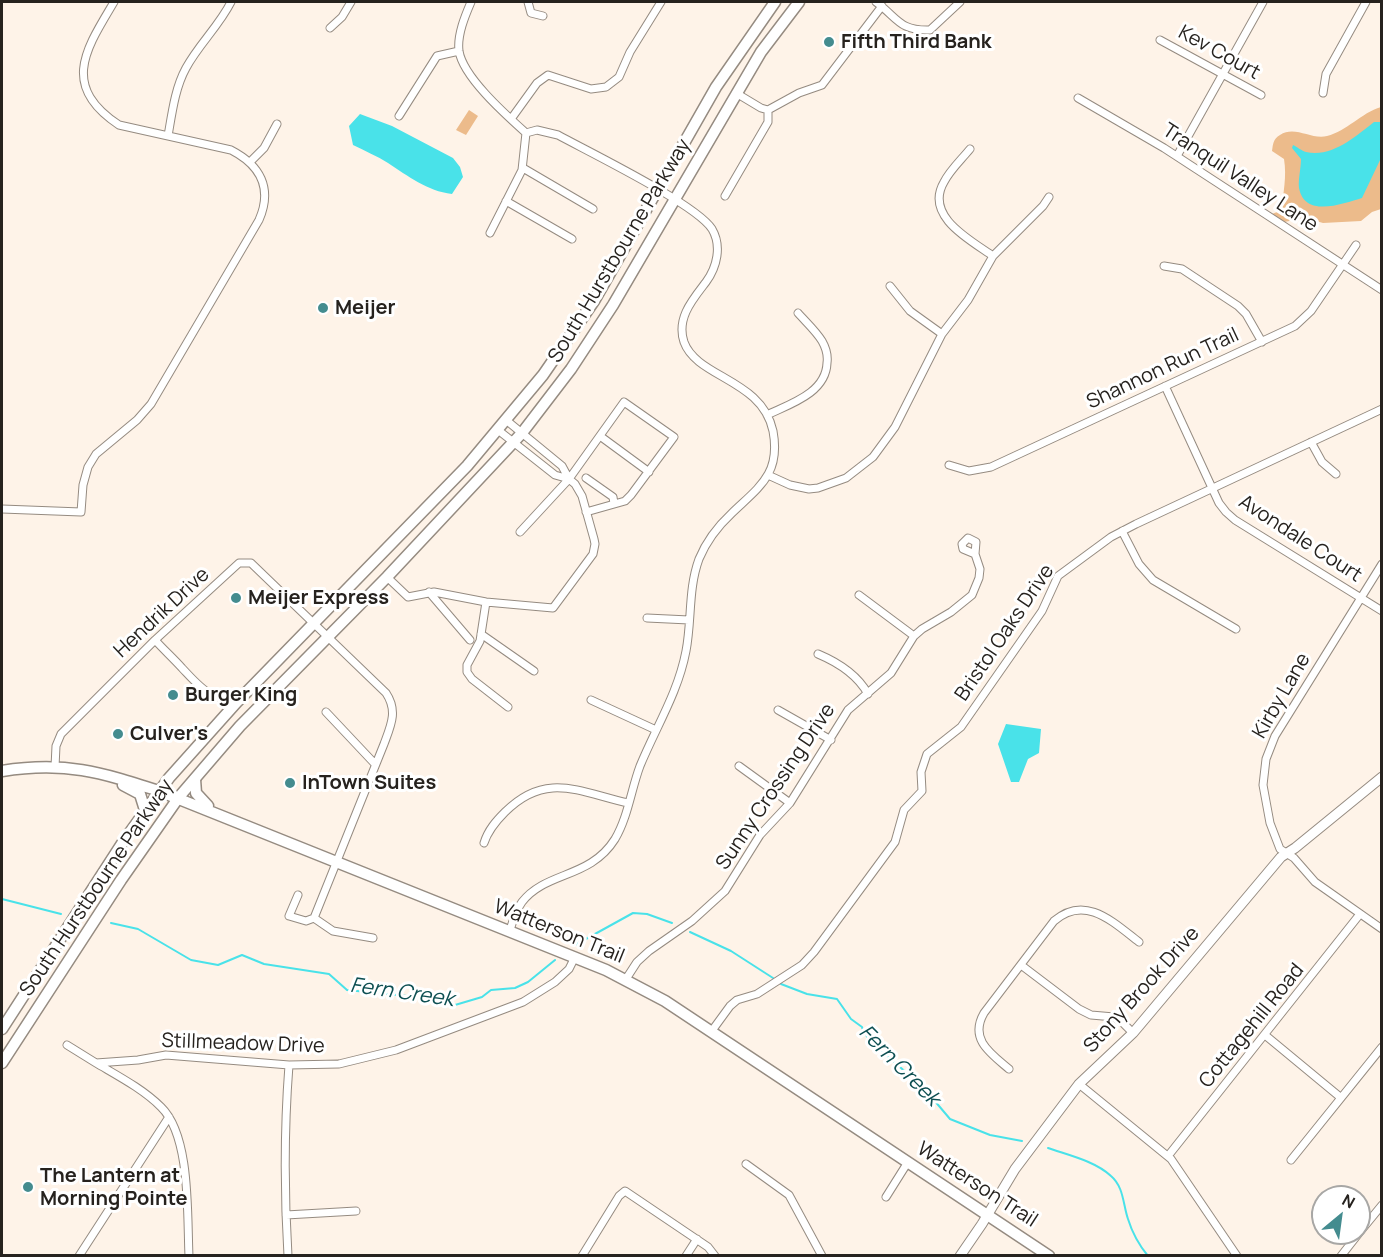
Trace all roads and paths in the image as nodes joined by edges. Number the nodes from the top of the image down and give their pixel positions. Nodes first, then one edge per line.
1 (114, 2) edge
2 (231, 2) edge
3 (351, 2) edge
4 (471, 2) edge
5 (528, 2) edge
6 (661, 2) edge
7 (775, 2) edge
8 (799, 2) edge
9 (960, 2) edge
10 (1263, 2) edge
11 (1366, 2) edge
12 (879, 4) edge
13 (543, 16) dead end
14 (330, 28) dead end
15 (1160, 40) dead end
16 (459, 51) junction
17 (1223, 75) junction
18 (736, 93) junction
19 (1323, 93) dead end
20 (1261, 95) dead end
21 (1078, 98) dead end
22 (768, 110) junction
23 (399, 116) dead end
24 (511, 119) junction
25 (277, 124) dead end
26 (526, 133) junction
27 (168, 135) junction
28 (970, 149) dead end
29 (1177, 156) junction
30 (250, 162) junction
31 (523, 168) junction
32 (658, 190) junction
33 (725, 196) dead end
34 (1049, 197) dead end
35 (674, 200) junction
36 (506, 201) junction
37 (593, 209) dead end
38 (490, 232) dead end
39 (572, 239) dead end
40 (1356, 245) dead end
41 (993, 256) junction
42 (1343, 265) junction
43 (1164, 266) dead end
44 (890, 286) dead end
45 (1382, 290) edge
46 (798, 313) dead end
47 (942, 334) junction
48 (1262, 342) junction
49 (1166, 386) junction
50 (1382, 409) edge
51 (767, 415) junction
52 (506, 420) junction
53 (498, 430) junction
54 (522, 433) junction
55 (600, 436) junction
56 (513, 442) junction
57 (1311, 442) junction
58 (950, 465) dead end
59 (649, 472) junction
60 (1336, 474) dead end
61 (768, 475) junction
62 (586, 478) dead end
63 (568, 479) junction
64 (1212, 488) junction
65 (614, 504) junction
66 (2, 509) edge
67 (586, 512) junction
68 (1122, 531) junction
69 (520, 532) dead end
70 (975, 554) dead end
71 (1382, 564) edge
72 (387, 578) junction
73 (429, 592) junction
74 (859, 595) dead end
75 (1360, 598) junction
76 (486, 602) junction
77 (1382, 611) edge
78 (647, 618) dead end
79 (689, 620) junction
80 (314, 624) junction
81 (1236, 629) dead end
82 (482, 634) junction
83 (914, 636) junction
84 (327, 637) junction
85 (155, 640) junction
86 (470, 640) dead end
87 (818, 654) dead end
88 (534, 671) dead end
89 (250, 689) junction
90 (868, 694) junction
91 (591, 700) dead end
92 (508, 707) dead end
93 (778, 710) dead end
94 (326, 712) dead end
95 (656, 730) junction
96 (831, 740) junction
97 (375, 764) junction
98 (739, 766) dead end
99 (55, 767) junction
100 (2, 771) edge
101 (112, 776) junction
102 (1382, 777) edge
103 (195, 779) junction
104 (159, 791) junction
105 (179, 797) junction
106 (628, 802) junction
107 (790, 803) junction
108 (145, 810) junction
109 (221, 814) junction
110 (484, 843) dead end
111 (1287, 853) junction
112 (337, 862) junction
113 (298, 895) dead end
114 (1360, 915) junction
115 (314, 918) junction
116 (1382, 929) edge
117 (510, 930) junction
118 (373, 938) dead end
119 (1139, 942) dead end
120 (575, 957) junction
121 (1021, 965) junction
122 (626, 979) junction
123 (2, 1029) edge
124 (711, 1032) junction
125 (1133, 1033) junction
126 (1265, 1035) junction
127 (68, 1045) dead end
128 (1382, 1047) edge
129 (2, 1063) edge
130 (96, 1063) junction
131 (289, 1065) junction
132 (1009, 1069) dead end
133 (1079, 1084) junction
134 (1340, 1097) junction
135 (169, 1117) junction
136 (1168, 1156) junction
137 (1291, 1160) dead end
138 (908, 1162) junction
139 (746, 1164) dead end
140 (886, 1197) dead end
141 (1382, 1205) edge
142 (356, 1211) dead end
143 (988, 1214) junction
144 (286, 1215) junction
145 (1371, 1218) edge
146 (697, 1239) junction
147 (79, 1256) edge
148 (189, 1256) edge
149 (288, 1256) edge
150 (582, 1256) edge
151 (686, 1256) edge
152 (715, 1256) edge
153 (822, 1256) edge
154 (960, 1256) edge
155 (1049, 1256) edge
156 (1237, 1256) edge

1 - 27 street
2 - 27 street
3 - 14 street
4 - 16 street
5 - 13 street
6 - 24 street
7 - 32 main road, South Hurstbourne Parkway
8 - 18 main road, South Hurstbourne Parkway
9 - 12 street
10 - 17 street
11 - 19 street
12 - 22 street
15 - 17 street, Kev Court
16 - 23 street
16 - 24 street
17 - 20 street, Kev Court
17 - 29 street
18 - 22 street
18 - 35 main road, South Hurstbourne Parkway
21 - 29 street, Tranquil Valley Lane
22 - 33 street
24 - 26 street
25 - 30 street
26 - 31 street
26 - 32 street
27 - 30 street
28 - 41 street
29 - 42 street, Tranquil Valley Lane
30 - 66 street
31 - 36 street
31 - 37 street
32 - 35 street
32 - 52 main road, South Hurstbourne Parkway
34 - 41 street
35 - 51 street
35 - 54 main road, South Hurstbourne Parkway
36 - 38 street
36 - 39 street
40 - 42 street, Shannon Run Trail
41 - 47 street
42 - 45 street, Tranquil Valley Lane
42 - 48 street, Shannon Run Trail
43 - 48 street
44 - 47 street
46 - 51 street
47 - 61 street
48 - 49 street, Shannon Run Trail
49 - 58 street, Shannon Run Trail
49 - 64 street, Avondale Court
50 - 57 street, Bristol Oaks Drive
51 - 61 street
52 - 53 main road, South Hurstbourne Parkway
52 - 54 street
53 - 56 street
53 - 80 main road, South Hurstbourne Parkway
54 - 56 main road, South Hurstbourne Parkway
54 - 63 street
55 - 59 street
55 - 59 street
55 - 63 street
56 - 63 street
56 - 72 main road, South Hurstbourne Parkway
57 - 60 street
57 - 64 street, Bristol Oaks Drive
59 - 65 street
61 - 79 street
62 - 65 street
63 - 67 street
63 - 69 street
64 - 68 street, Bristol Oaks Drive
64 - 75 street, Avondale Court
65 - 67 street
67 - 76 street
68 - 81 street
68 - 124 street, Bristol Oaks Drive
70 - 83 street, Sunny Crossing Drive
71 - 75 street, Kirby Lane
72 - 73 street
72 - 84 main road, South Hurstbourne Parkway
73 - 76 street
73 - 86 street
74 - 83 street
75 - 77 street, Avondale Court
75 - 111 street, Kirby Lane
76 - 82 street
78 - 79 street
79 - 95 street
80 - 84 street
80 - 85 street, Hendrik Drive
80 - 89 main road, South Hurstbourne Parkway
82 - 88 street
82 - 92 street
83 - 90 street, Sunny Crossing Drive
84 - 97 street
84 - 103 main road, South Hurstbourne Parkway
85 - 89 street
85 - 99 street, Hendrik Drive
87 - 90 street
89 - 104 main road, South Hurstbourne Parkway
90 - 96 street, Sunny Crossing Drive
91 - 95 street
93 - 96 street
94 - 97 street
95 - 106 street
96 - 107 street, Sunny Crossing Drive
97 - 112 street
98 - 107 street
99 - 100 main road, Watterson Trail
99 - 101 main road, Watterson Trail
101 - 104 main road, Watterson Trail
101 - 108 main road
102 - 111 street, Stony Brook Drive
103 - 105 main road, South Hurstbourne Parkway
103 - 109 main road
104 - 105 main road, Watterson Trail
104 - 108 main road, South Hurstbourne Parkway
105 - 109 main road, Watterson Trail
105 - 129 main road, South Hurstbourne Parkway
106 - 110 street
106 - 117 street
107 - 122 street, Sunny Crossing Drive
108 - 123 main road, South Hurstbourne Parkway
109 - 112 main road, Watterson Trail
111 - 114 street, Kirby Lane
111 - 125 street, Stony Brook Drive
112 - 115 street
112 - 117 main road, Watterson Trail
113 - 115 street
114 - 116 street, Kirby Lane
114 - 126 street, Cottagehill Road
115 - 118 street
117 - 120 main road, Watterson Trail
119 - 121 street
120 - 122 main road, Watterson Trail
120 - 131 street, Stillmeadow Drive
121 - 125 street
121 - 132 street
122 - 124 main road, Watterson Trail
124 - 138 main road, Watterson Trail
125 - 133 street, Stony Brook Drive
126 - 134 street
126 - 136 street, Cottagehill Road
127 - 130 street
128 - 134 street
130 - 131 street, Stillmeadow Drive
130 - 135 street
131 - 144 street
133 - 136 street
133 - 143 street, Stony Brook Drive
134 - 137 street
135 - 147 street
135 - 148 street
136 - 156 street
138 - 140 street
138 - 143 main road, Watterson Trail
139 - 153 street
141 - 145 street
142 - 144 street
143 - 154 street, Stony Brook Drive
143 - 155 main road, Watterson Trail
144 - 149 street
146 - 150 street
146 - 151 street
146 - 152 street

